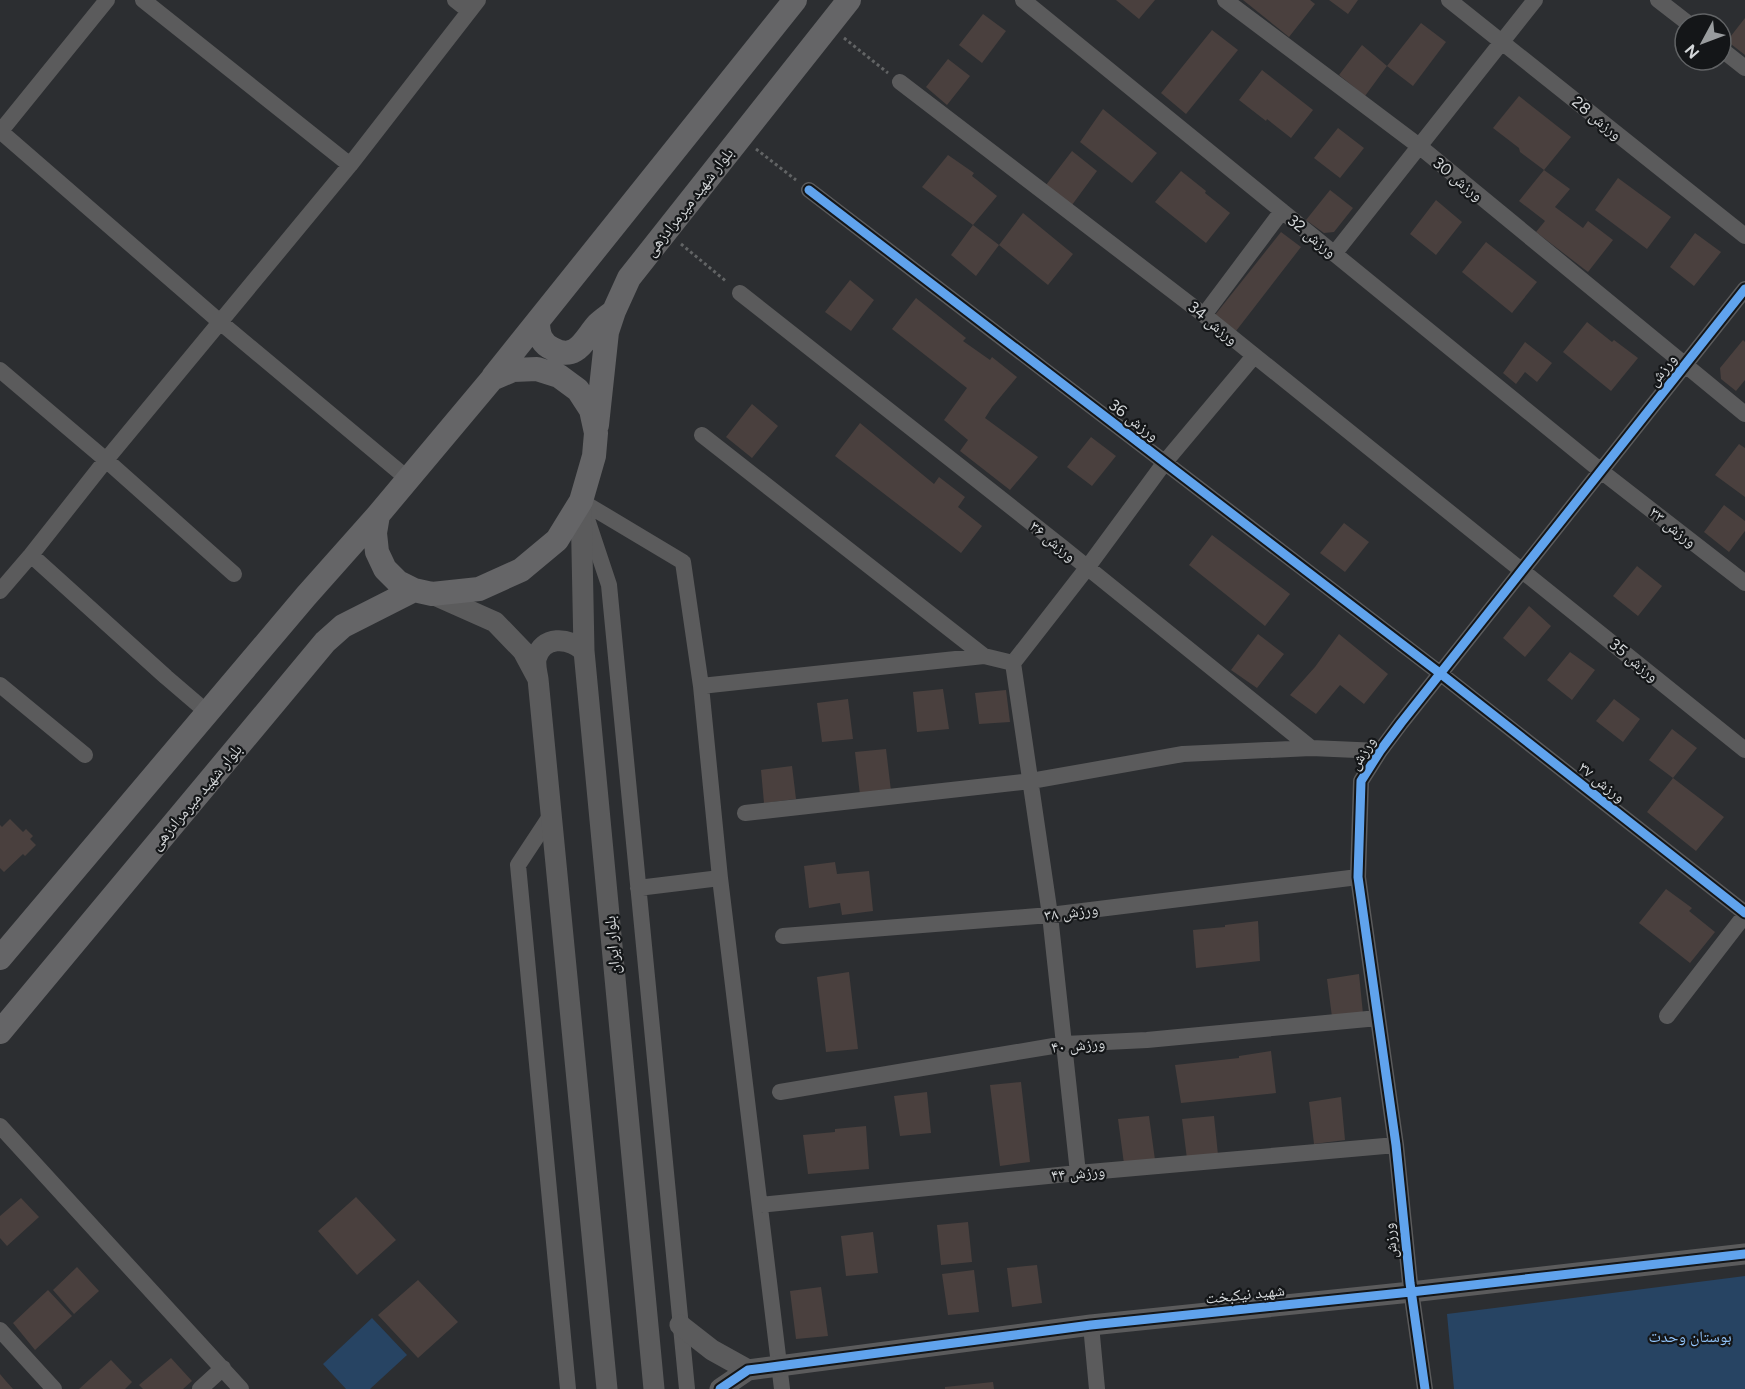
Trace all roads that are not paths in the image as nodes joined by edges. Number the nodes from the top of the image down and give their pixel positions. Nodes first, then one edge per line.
1 (107, 0) edge
2 (143, 0) edge
3 (455, 0) edge
4 (795, 0) edge
5 (849, 0) edge
6 (1023, 0) edge
7 (1225, 0) edge
8 (1449, 0) edge
9 (1535, 0) edge
10 (1658, 0) edge
11 (474, 5) edge
12 (1674, 12) edge
13 (1502, 42) junction
14 (1733, 58) edge
15 (1745, 68) edge
16 (900, 82) road end
17 (0, 132) edge
18 (1419, 146) junction
19 (350, 165) junction
20 (809, 190) road end
21 (1282, 211) junction
22 (1745, 236) edge
23 (1334, 254) junction
24 (1745, 290) edge
25 (740, 293) road end
26 (614, 311) junction
27 (1204, 315) junction
28 (538, 321) junction
29 (220, 322) junction
30 (1254, 356) junction
31 (1685, 365) junction
32 (0, 370) edge
33 (492, 379) junction
34 (1745, 414) edge
35 (596, 433) junction
36 (702, 435) dead end
37 (106, 460) junction
38 (1165, 462) junction
39 (1601, 471) junction
40 (408, 479) junction
41 (581, 501) junction
42 (378, 515) junction
43 (31, 555) junction
44 (1087, 568) junction
45 (1522, 571) junction
46 (234, 574) dead end
47 (1745, 583) edge
48 (0, 591) edge
49 (423, 592) junction
50 (584, 651) junction
51 (984, 656) junction
52 (1013, 663) junction
53 (1441, 674) junction
54 (538, 679) junction
55 (0, 685) edge
56 (701, 686) junction
57 (208, 713) junction
58 (1311, 748) junction
59 (1745, 750) edge
60 (1380, 751) junction
61 (86, 755) dead end
62 (1031, 781) junction
63 (745, 813) dead end
64 (551, 815) junction
65 (1358, 877) junction
66 (720, 878) junction
67 (638, 888) junction
68 (1745, 914) edge
69 (1050, 915) junction
70 (783, 936) dead end
71 (0, 958) edge
72 (1667, 1016) dead end
73 (1378, 1018) junction
74 (0, 1032) edge
75 (1065, 1044) junction
76 (780, 1092) dead end
77 (0, 1126) edge
78 (1396, 1145) junction
79 (1078, 1173) junction
80 (760, 1205) junction
81 (1745, 1254) edge
82 (1411, 1292) junction
83 (680, 1325) junction
84 (1091, 1325) junction
85 (0, 1330) edge
86 (779, 1366) junction
87 (223, 1368) junction
88 (748, 1370) junction
89 (54, 1389) edge
90 (200, 1389) edge
91 (241, 1389) edge
92 (568, 1389) edge
93 (607, 1389) edge
94 (654, 1389) edge
95 (687, 1389) edge
96 (720, 1389) edge
97 (782, 1389) edge
98 (1097, 1389) edge
99 (1425, 1389) edge

1 - 17 street
2 - 19 street
3 - 11 street
4 - 28 main road
5 - 26 main road, بلوار شهید میرمرادزهی
6 - 21 street, ورزش 32
7 - 18 street, ورزش 30
8 - 13 street, ورزش 28
9 - 13 street
10 - 12 street
11 - 19 street
13 - 18 street
13 - 22 street, ورزش 28
14 - 15 street
16 - 27 street, ورزش 34
17 - 29 street
18 - 23 street
18 - 31 street, ورزش 30
19 - 29 street
20 - 38 street, ورزش 36
21 - 23 street, ورزش 32
21 - 27 street
23 - 39 street, ورزش 32
24 - 31 street, ورزش
25 - 44 street, ورزش ۳۶
26 - 28 main road
26 - 35 main road, بلوار شهید میرمرادزهی
27 - 30 street, ورزش 34
28 - 33 main road
29 - 37 street
29 - 40 street
30 - 38 street
30 - 45 street, ورزش 34
31 - 34 street, ورزش 30
31 - 39 street, ورزش
32 - 37 street
33 - 35 main road
33 - 40 main road
35 - 41 main road, بلوار شهید میرمرادزهی
36 - 51 street
37 - 43 street
37 - 46 street
38 - 44 street
38 - 53 street, ورزش 36
39 - 45 street, ورزش
39 - 47 street, ورزش ۳۳
40 - 42 main road
41 - 49 main road, بلوار شهید میرمرادزهی
41 - 50 street, بلوار ایران
41 - 56 street
41 - 67 street
42 - 49 main road
42 - 57 main road
43 - 48 street
43 - 57 street
44 - 52 street
44 - 58 street, ورزش ۳۶
45 - 53 street, ورزش
45 - 59 street, ورزش 35
49 - 54 street
49 - 74 main road, بلوار شهید میرمرادزهی
50 - 54 street
50 - 94 street, بلوار ایران
51 - 52 street
51 - 56 street
52 - 62 street
53 - 60 street, ورزش
53 - 68 street, ورزش ۳۷
54 - 64 street
55 - 61 street
56 - 66 street
57 - 71 main road
58 - 60 street
58 - 62 street
60 - 65 street, ورزش
62 - 63 street
62 - 69 street
64 - 92 street
64 - 93 street
65 - 69 street, ورزش ۳۸
65 - 73 street, ورزش
66 - 67 street
66 - 80 street
67 - 83 street
68 - 72 street
69 - 70 street, ورزش ۳۸
69 - 75 street
73 - 75 street, ورزش ۴۰
73 - 78 street, ورزش
75 - 76 street, ورزش ۴۰
75 - 79 street
77 - 87 street
78 - 79 street, ورزش ۴۴
78 - 82 street, ورزش
79 - 80 street, ورزش ۴۴
80 - 86 street
81 - 82 street, شهید نیکبخت
82 - 84 street, شهید نیکبخت
82 - 99 street, ورزش
83 - 88 street
83 - 95 street
84 - 86 street, شهید نیکبخت
84 - 98 street
85 - 89 street
86 - 88 street, شهید نیکبخت
86 - 97 street
87 - 90 street
87 - 91 street
88 - 96 street

